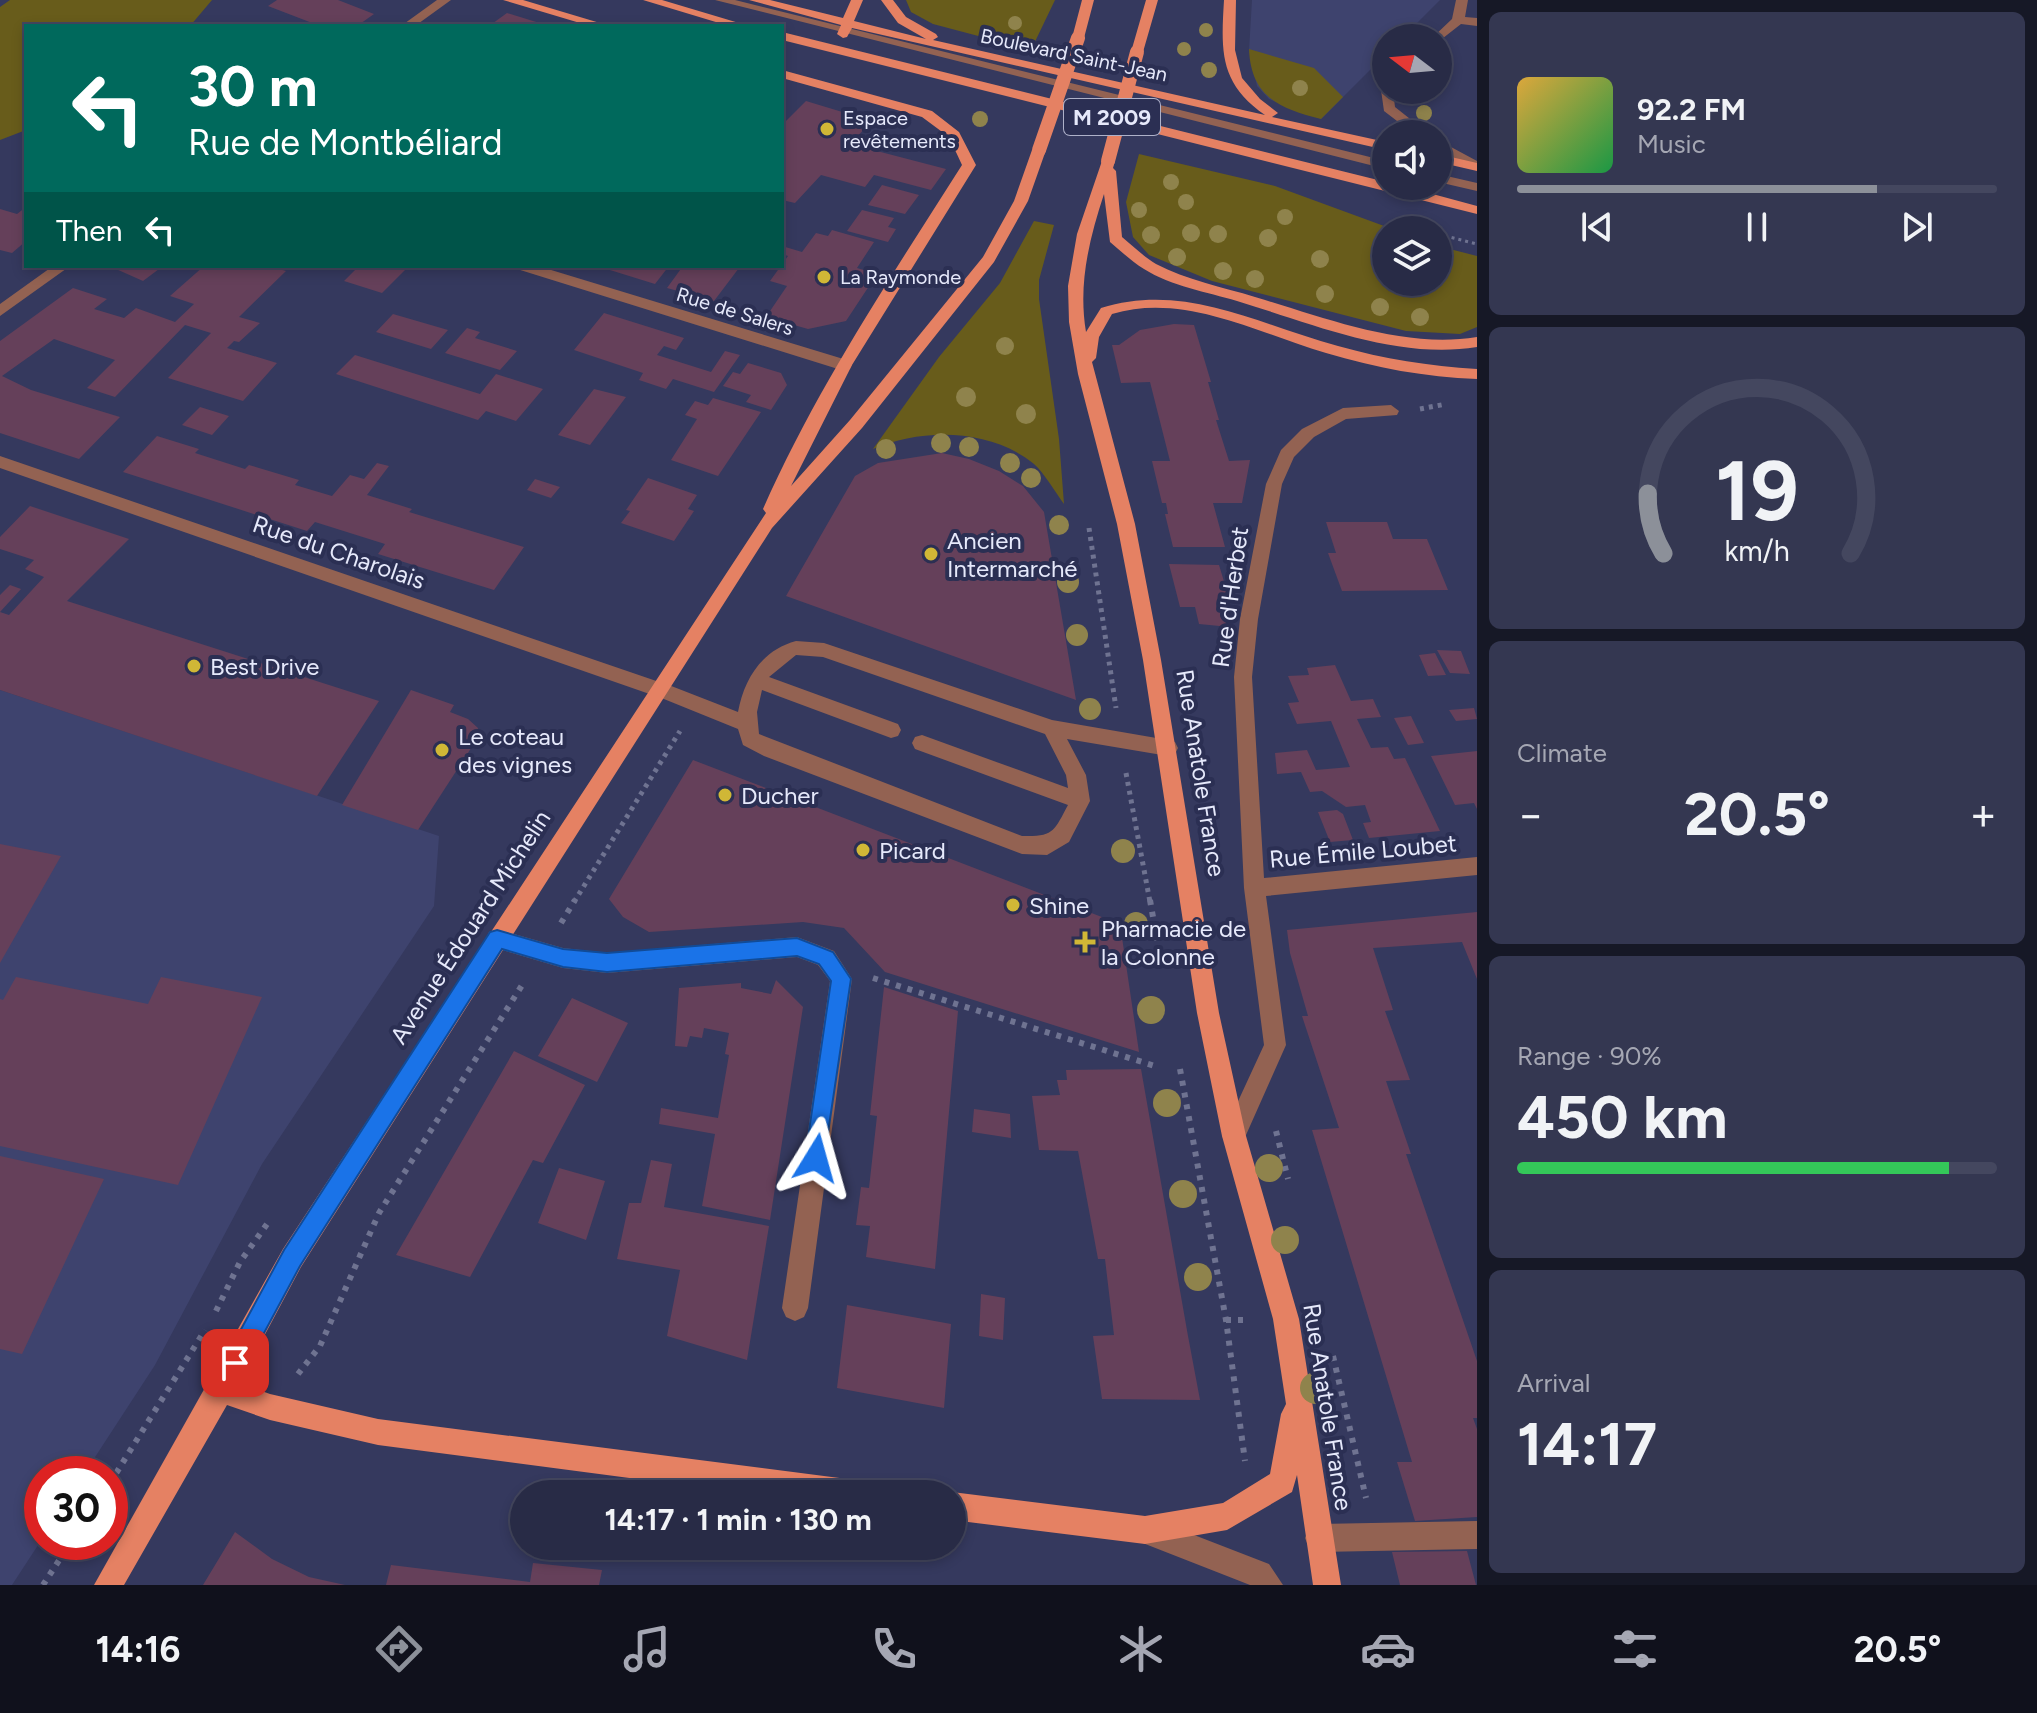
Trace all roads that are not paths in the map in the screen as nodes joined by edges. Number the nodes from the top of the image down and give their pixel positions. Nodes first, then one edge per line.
1 (445, 0) edge
2 (509, 0) edge
3 (649, 0) edge
4 (721, 0) edge
5 (755, 0) edge
6 (857, 0) edge
7 (887, 0) edge
8 (1088, 0) edge
9 (1152, 0) edge
10 (1230, 0) edge
11 (1462, 0) edge
12 (1458, 20) junction
13 (1477, 22) edge
14 (410, 24) edge
15 (597, 24) edge
16 (736, 24) edge
17 (1452, 25) edge
18 (846, 27) junction
19 (784, 36) edge
20 (949, 48) junction
21 (838, 50) junction
22 (784, 75) edge
23 (1389, 104) edge
24 (1404, 120) edge
25 (1285, 121) junction
26 (1372, 143) edge
27 (1452, 152) edge
28 (1108, 161) junction
29 (1372, 161) edge
30 (1452, 161) edge
31 (1477, 167) edge
32 (1452, 181) edge
33 (1372, 183) edge
34 (1477, 187) edge
35 (1436, 200) edge
36 (1440, 201) junction
37 (1477, 210) edge
38 (1477, 224) edge
39 (60, 268) edge
40 (529, 268) edge
41 (0, 311) edge
42 (1477, 342) edge
43 (844, 365) junction
44 (1086, 374) junction
45 (1477, 374) edge
46 (1391, 411) road end
47 (0, 462) edge
48 (766, 524) junction
49 (758, 681) junction
50 (661, 690) junction
51 (745, 723) junction
52 (1052, 728) junction
53 (891, 730) dead end
54 (922, 743) dead end
55 (1168, 748) junction
56 (1080, 801) junction
57 (1477, 866) edge
58 (1254, 888) junction
59 (497, 939) junction
60 (1234, 1136) junction
61 (795, 1308) dead end
62 (221, 1390) junction
63 (1297, 1398) junction
64 (747, 1480) edge
65 (966, 1508) edge
66 (1145, 1530) junction
67 (1477, 1535) edge
68 (1319, 1538) junction
69 (108, 1585) edge
70 (1269, 1585) edge
71 (1327, 1585) edge

1 - 14 street
2 - 15 main road
3 - 16 main road
4 - 18 street
5 - 18 main road, Boulevard Saint-Jean / M 2009
6 - 18 main road
7 - 20 main road
8 - 48 main road, Avenue Édouard Michelin, bridge
9 - 28 main road, Rue Anatole France, bridge
10 - 25 main road
11 - 12 street
12 - 13 street
12 - 17 street
18 - 20 main road, Boulevard Saint-Jean / M 2009
18 - 21 main road
18 - 29 street
19 - 21 main road, M 2009
20 - 25 main road, Boulevard Saint-Jean / M 2009
21 - 33 main road, M 2009
22 - 43 main road
23 - 24 street
25 - 26 main road, Boulevard Saint-Jean / M 2009
27 - 31 street
28 - 42 main road
28 - 44 main road, Rue Anatole France
30 - 31 main road
32 - 34 street
35 - 36 main road, M 2009
36 - 37 main road, M 2009
36 - 38 main road
39 - 41 street
40 - 43 street, Rue de Salers
43 - 48 main road
44 - 45 main road
44 - 55 main road, Rue Anatole France
46 - 58 street, Rue d'Herbet
47 - 50 street, Rue du Charolais
48 - 50 main road, Avenue Édouard Michelin
49 - 51 street
49 - 52 street
49 - 53 street
50 - 51 street, Rue du Charolais
50 - 59 main road, Avenue Édouard Michelin
51 - 56 street
52 - 55 street
52 - 56 street
54 - 56 street
55 - 60 main road, Rue Anatole France
57 - 58 street, Rue Émile Loubet
58 - 60 street, Rue d'Herbet
59 - 61 street
59 - 62 main road, Avenue Édouard Michelin
60 - 63 main road, Rue Anatole France
62 - 64 main road
62 - 69 main road, Avenue Édouard Michelin
63 - 66 main road
63 - 68 main road, Rue Anatole France
65 - 66 main road
66 - 70 street
67 - 68 street
68 - 71 main road, Rue Anatole France

